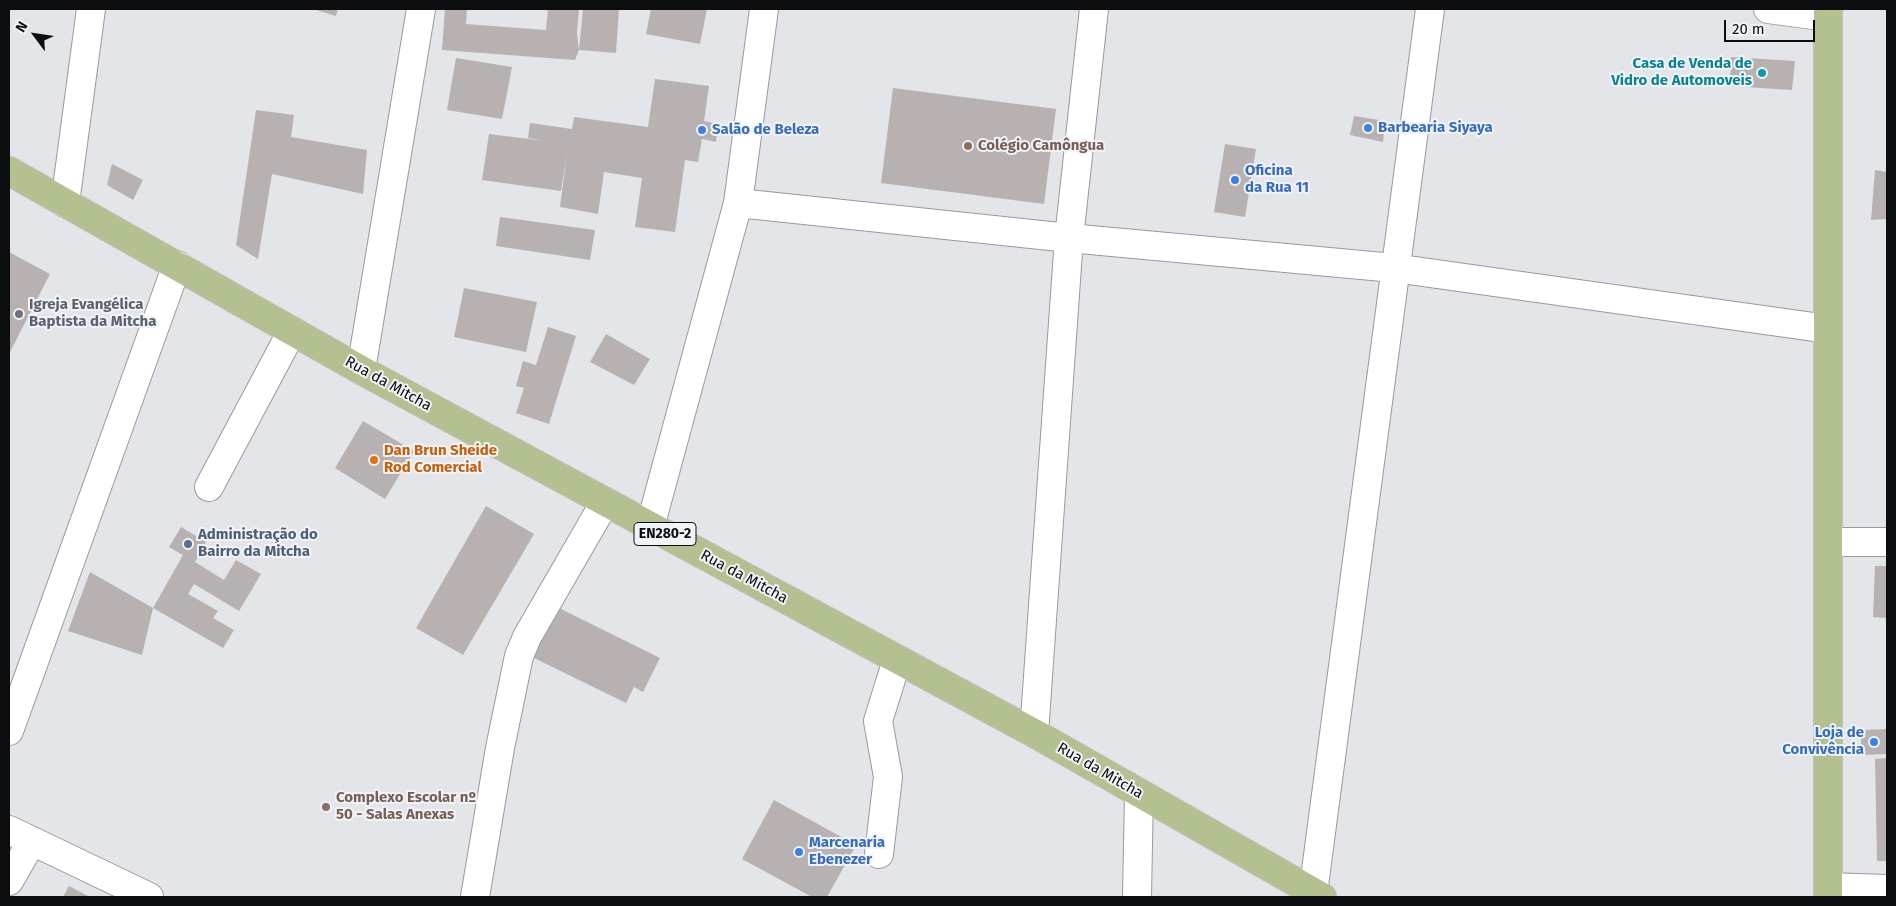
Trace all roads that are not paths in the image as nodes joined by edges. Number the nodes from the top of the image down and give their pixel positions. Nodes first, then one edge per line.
1 (92, 9) edge
2 (421, 9) edge
3 (764, 9) edge
4 (1094, 9) edge
5 (1430, 9) edge
6 (1768, 9) edge
7 (1828, 13) edge
8 (10, 174) edge
9 (738, 202) junction
10 (65, 203) junction
11 (1069, 238) junction
12 (177, 265) junction
13 (1394, 268) junction
14 (1828, 329) junction
15 (292, 331) junction
16 (361, 370) junction
17 (209, 487) dead end
18 (605, 502) junction
19 (650, 526) junction
20 (1828, 542) junction
21 (1887, 542) edge
22 (897, 660) junction
23 (9, 731) edge
24 (1034, 734) junction
25 (1139, 793) junction
26 (20, 836) edge
27 (879, 854) dead end
28 (9, 881) edge
29 (1887, 889) edge
30 (1828, 892) edge
31 (1317, 895) edge
32 (150, 897) edge
33 (475, 897) edge
34 (1137, 897) edge

1 - 10 street
2 - 16 street
3 - 9 street
4 - 11 street
5 - 13 street
6 - 7 street
7 - 14 main road
8 - 10 main road, Rua da Mitcha / EN280-2
9 - 11 street
9 - 19 street
10 - 12 main road, Rua da Mitcha / EN280-2
11 - 13 street
11 - 24 street
12 - 15 main road, Rua da Mitcha / EN280-2
12 - 23 street
13 - 14 street
13 - 31 street
14 - 20 main road
15 - 16 main road, Rua da Mitcha / EN280-2
15 - 17 street
16 - 18 main road, Rua da Mitcha / EN280-2
18 - 19 main road, Rua da Mitcha / EN280-2
18 - 33 street
19 - 22 main road, Rua da Mitcha / EN280-2
20 - 21 street
20 - 30 main road
22 - 24 main road, Rua da Mitcha / EN280-2
22 - 27 street
24 - 25 main road, Rua da Mitcha / EN280-2
25 - 31 main road, Rua da Mitcha / EN280-2
25 - 34 street
26 - 28 street
26 - 32 street
29 - 30 street

